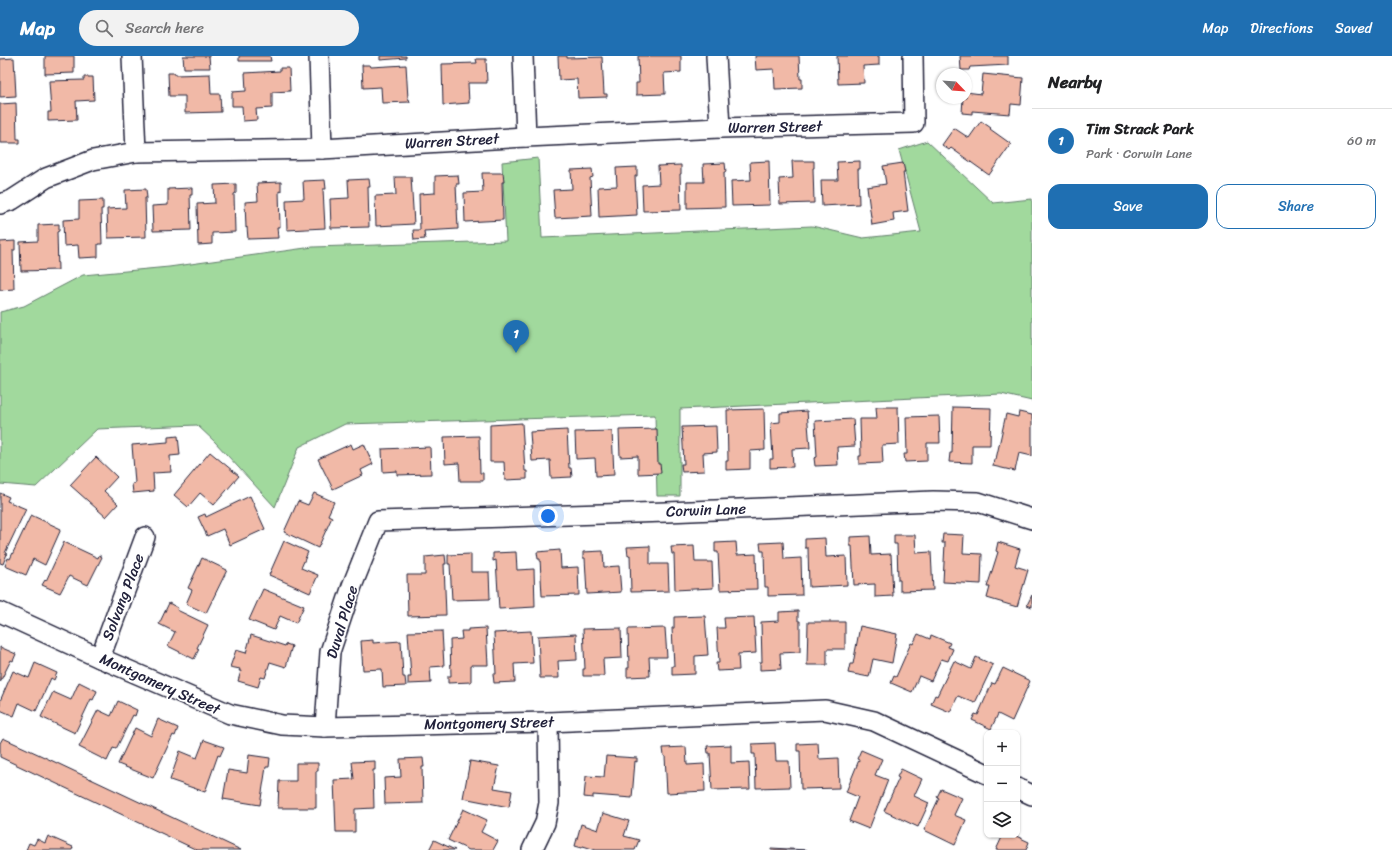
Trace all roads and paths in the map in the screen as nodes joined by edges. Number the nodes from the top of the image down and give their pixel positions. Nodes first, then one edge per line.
1 (132, 56) edge
2 (319, 56) edge
3 (523, 56) edge
4 (716, 56) edge
5 (913, 56) edge
6 (720, 128) junction
7 (526, 137) junction
8 (322, 149) junction
9 (136, 152) junction
10 (0, 204) edge
11 (1032, 519) edge
12 (378, 521) joint
13 (145, 537) dead end
14 (0, 612) edge
15 (100, 658) junction
16 (548, 722) junction
17 (325, 726) junction
18 (984, 773) edge
19 (1020, 789) edge
20 (1032, 795) edge
21 (532, 850) edge

1 - 9 street
2 - 8 street
3 - 7 street
4 - 6 street
5 - 6 street, Warren Street
6 - 7 street, Warren Street
7 - 8 street, Warren Street
8 - 9 street, Warren Street
9 - 10 street, Warren Street
11 - 12 street, Corwin Lane
12 - 17 street, Duval Place
13 - 15 street, Solvang Place
14 - 15 street, Montgomery Street
15 - 17 street, Montgomery Street
16 - 17 street, Montgomery Street
16 - 18 street, Montgomery Street
16 - 21 street
19 - 20 street

